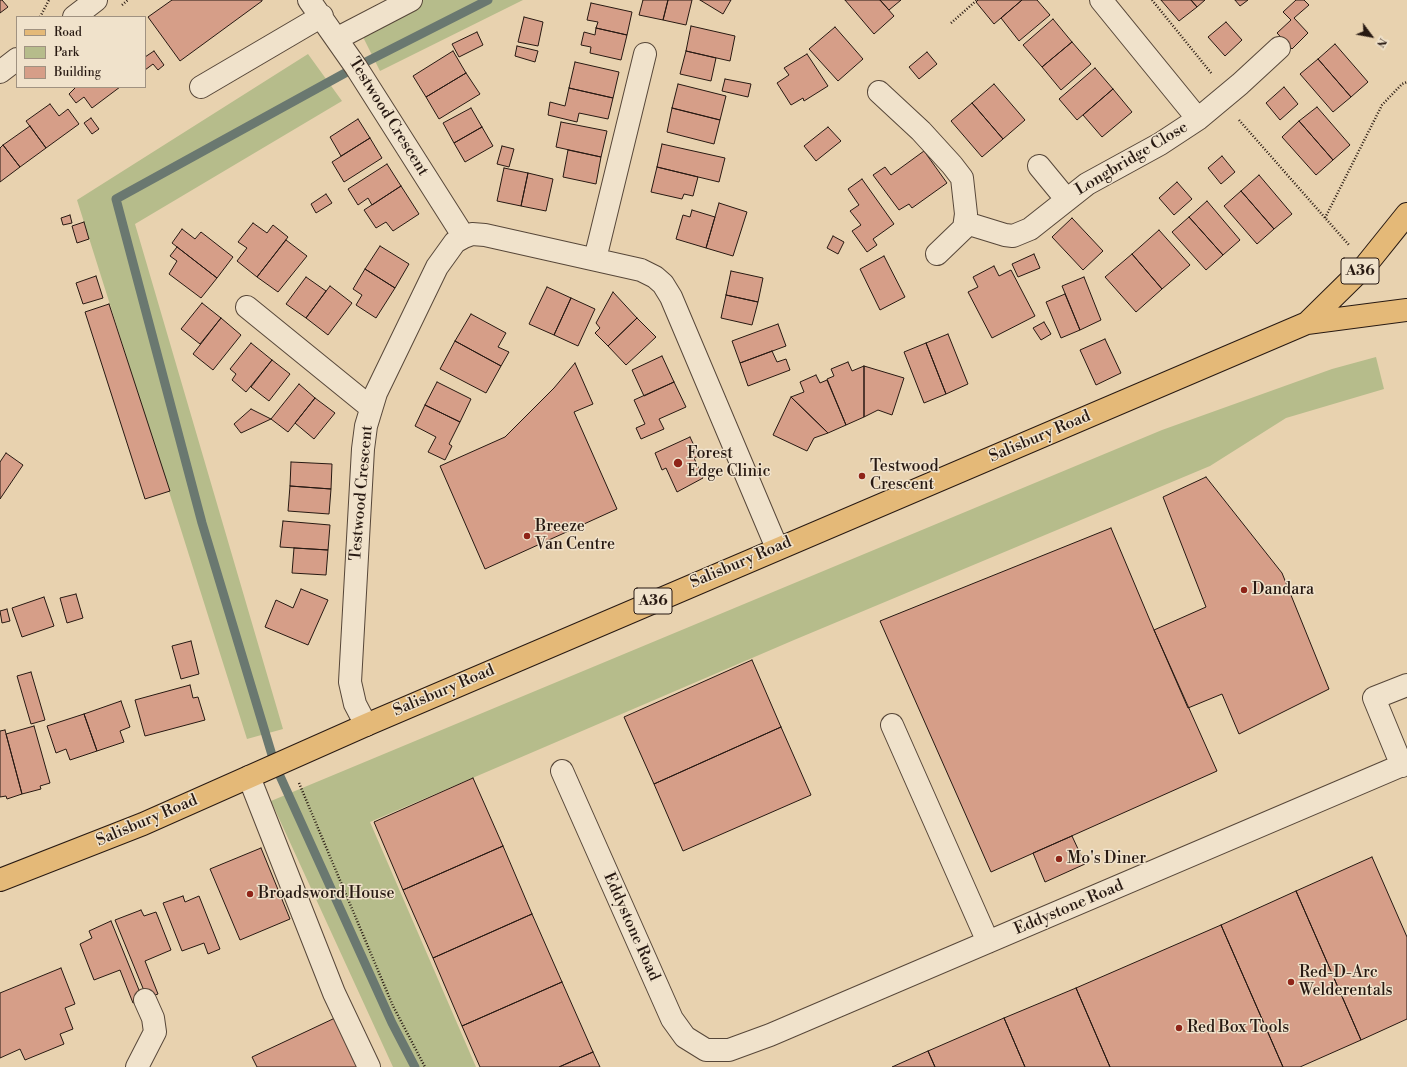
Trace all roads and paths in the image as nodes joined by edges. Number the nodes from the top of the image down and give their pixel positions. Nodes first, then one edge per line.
1 (49, 0) edge
2 (411, 0) edge
3 (977, 0) edge
4 (1101, 0) edge
5 (1152, 0) edge
6 (316, 8) edge
7 (41, 16) edge
8 (951, 23) dead end
9 (338, 38) junction
10 (1279, 48) dead end
11 (645, 54) dead end
12 (16, 60) edge
13 (0, 72) edge
14 (1407, 82) edge
15 (201, 87) dead end
16 (879, 92) dead end
17 (1225, 97) junction
18 (1198, 119) junction
19 (1039, 166) dead end
20 (1067, 200) junction
21 (1407, 214) edge
22 (1325, 218) junction
23 (966, 223) junction
24 (464, 237) junction
25 (937, 254) dead end
26 (595, 259) junction
27 (1366, 265) junction
28 (246, 307) dead end
29 (1407, 310) edge
30 (1307, 323) junction
31 (370, 408) junction
32 (777, 548) junction
33 (1407, 685) edge
34 (366, 725) junction
35 (892, 725) dead end
36 (289, 758) junction
37 (1404, 765) edge
38 (562, 771) dead end
39 (249, 777) junction
40 (0, 880) edge
41 (988, 942) junction
42 (145, 1000) dead end
43 (733, 1058) edge
44 (137, 1067) edge
45 (369, 1067) edge
46 (425, 1067) edge

1 - 7 path
2 - 9 street
3 - 8 path
4 - 18 street, Longbridge Close
5 - 17 path
6 - 9 street, Testwood Crescent
6 - 15 street
9 - 24 street, Testwood Crescent
10 - 17 street, Longbridge Close
11 - 26 street
12 - 13 street
14 - 22 path
16 - 23 street
17 - 18 street, Longbridge Close
17 - 22 path
18 - 20 street, Longbridge Close
19 - 20 street, Longbridge Close
20 - 23 street, Longbridge Close
21 - 27 main road, Salisbury Road / A36
22 - 27 path
23 - 25 street
24 - 26 street
24 - 31 street, Testwood Crescent
26 - 32 street
27 - 30 main road, Salisbury Road / A36
28 - 31 street
29 - 30 main road, Salisbury Road / A36
30 - 32 main road, Salisbury Road / A36
31 - 34 street, Testwood Crescent
32 - 34 main road, Salisbury Road / A36
33 - 37 street
34 - 36 main road, Salisbury Road / A36
35 - 41 street
36 - 39 main road, Salisbury Road / A36
36 - 46 path
37 - 41 street, Eddystone Road
38 - 43 street, Eddystone Road
39 - 40 main road, Salisbury Road / A36
39 - 45 street
41 - 43 street, Eddystone Road
42 - 44 street

